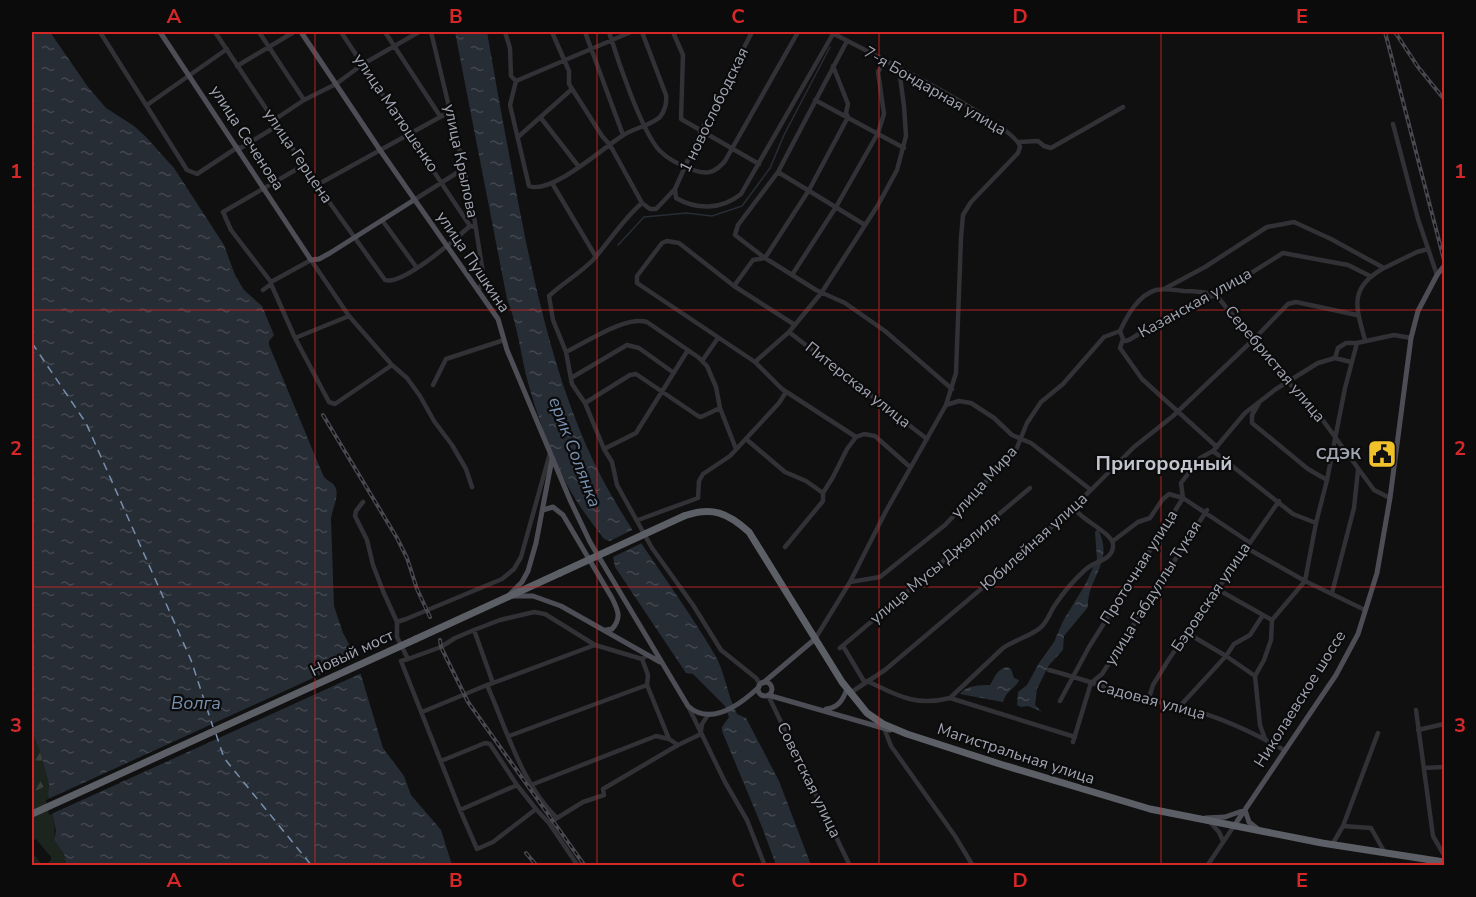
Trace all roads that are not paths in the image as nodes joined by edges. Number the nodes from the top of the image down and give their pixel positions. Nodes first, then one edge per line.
1 (100, 32) edge
2 (160, 32) edge
3 (215, 32) edge
4 (259, 32) edge
5 (294, 32) edge
6 (301, 32) edge
7 (341, 32) edge
8 (385, 32) edge
9 (419, 32) edge
10 (431, 32) edge
11 (505, 32) edge
12 (552, 32) edge
13 (585, 32) edge
14 (609, 32) edge
15 (631, 32) edge
16 (642, 32) edge
17 (673, 32) edge
18 (752, 32) edge
19 (798, 32) edge
20 (834, 34) edge
21 (611, 39) junction
22 (847, 41) junction
23 (394, 46) junction
24 (269, 47) junction
25 (591, 48) junction
26 (226, 49) junction
27 (563, 60) junction
28 (885, 60) junction
29 (363, 64) junction
30 (237, 66) junction
31 (833, 66) junction
32 (899, 69) junction
33 (190, 75) junction
34 (516, 81) junction
35 (336, 84) junction
36 (572, 89) junction
37 (304, 100) junction
38 (815, 100) junction
39 (147, 105) junction
40 (1123, 107) dead end
41 (451, 111) junction
42 (440, 116) junction
43 (848, 117) junction
44 (541, 118) junction
45 (274, 120) junction
46 (1393, 124) dead end
47 (645, 125) junction
48 (278, 126) junction
49 (701, 131) junction
50 (878, 133) junction
51 (409, 134) junction
52 (623, 135) junction
53 (518, 137) junction
54 (1019, 142) junction
55 (610, 145) junction
56 (238, 148) junction
57 (904, 148) junction
58 (732, 149) junction
59 (380, 150) junction
60 (759, 164) junction
61 (304, 165) junction
62 (579, 167) junction
63 (686, 167) junction
64 (463, 168) junction
65 (778, 172) junction
66 (442, 181) junction
67 (552, 183) junction
68 (317, 185) junction
69 (264, 188) junction
70 (675, 189) junction
71 (809, 190) junction
72 (414, 200) junction
73 (642, 203) junction
74 (837, 207) junction
75 (382, 220) junction
76 (865, 225) junction
77 (472, 227) junction
78 (354, 237) junction
79 (447, 247) junction
80 (1428, 249) junction
81 (596, 257) junction
82 (765, 258) junction
83 (311, 260) junction
84 (1444, 266) edge
85 (417, 268) junction
86 (1384, 268) junction
87 (792, 275) junction
88 (1437, 275) junction
89 (1370, 276) junction
90 (271, 283) junction
91 (734, 286) junction
92 (1164, 289) junction
93 (263, 290) dead end
94 (478, 291) junction
95 (822, 292) junction
96 (1216, 295) junction
97 (1357, 315) junction
98 (349, 316) junction
99 (795, 325) junction
100 (1120, 331) junction
101 (789, 332) junction
102 (295, 338) junction
103 (718, 338) junction
104 (1412, 338) junction
105 (1122, 339) junction
106 (1254, 339) junction
107 (504, 340) junction
108 (1365, 340) junction
109 (1357, 344) junction
110 (688, 350) junction
111 (566, 352) junction
112 (1335, 358) junction
113 (702, 361) junction
114 (755, 362) junction
115 (1351, 362) junction
116 (392, 365) junction
117 (674, 373) junction
118 (571, 378) junction
119 (1287, 381) junction
120 (433, 385) dead end
121 (952, 389) junction
122 (786, 392) junction
123 (662, 393) junction
124 (1260, 401) junction
125 (585, 403) junction
126 (946, 405) junction
127 (720, 408) junction
128 (1177, 411) junction
129 (856, 437) junction
130 (1021, 437) junction
131 (746, 439) junction
132 (927, 439) junction
133 (1335, 439) junction
134 (604, 449) junction
135 (736, 449) junction
136 (1215, 449) junction
137 (551, 456) junction
138 (910, 467) junction
139 (1358, 470) junction
140 (1327, 480) junction
141 (472, 487) dead end
142 (1030, 488) dead end
143 (1091, 490) junction
144 (823, 493) junction
145 (1183, 498) junction
146 (1390, 498) junction
147 (363, 502) dead end
148 (1278, 502) junction
149 (1073, 507) junction
150 (543, 510) junction
151 (1206, 511) junction
152 (684, 516) joint
153 (638, 520) junction
154 (1316, 523) junction
155 (1113, 541) junction
156 (1247, 545) junction
157 (785, 547) dead end
158 (1305, 581) junction
159 (850, 582) junction
160 (1217, 589) junction
161 (1332, 593) junction
162 (507, 596) junction
163 (1365, 609) junction
164 (1263, 615) junction
165 (1272, 620) junction
166 (397, 621) junction
167 (474, 630) junction
168 (606, 630) junction
169 (1187, 633) junction
170 (815, 639) junction
171 (596, 645) junction
172 (648, 655) junction
173 (1226, 656) junction
174 (408, 659) junction
175 (642, 659) junction
176 (662, 663) junction
177 (1049, 670) dead end
178 (1072, 675) junction
179 (1255, 676) junction
180 (866, 682) junction
181 (493, 683) junction
182 (1091, 683) junction
183 (487, 685) junction
184 (646, 685) junction
185 (761, 685) junction
186 (849, 691) junction
187 (766, 695) junction
188 (950, 698) junction
189 (1149, 698) junction
190 (744, 701) junction
191 (1060, 701) dead end
192 (688, 706) junction
193 (1180, 706) junction
194 (815, 708) junction
195 (1416, 710) dead end
196 (422, 711) junction
197 (708, 715) junction
198 (1444, 724) edge
199 (884, 728) junction
200 (1418, 730) junction
201 (1378, 733) dead end
202 (701, 734) junction
203 (907, 734) junction
204 (509, 736) junction
205 (669, 739) junction
206 (1265, 739) junction
207 (678, 745) junction
208 (1284, 750) junction
209 (441, 760) junction
210 (1444, 767) edge
211 (1424, 768) junction
212 (517, 785) junction
213 (531, 785) junction
214 (536, 809) junction
215 (460, 810) junction
216 (1245, 810) junction
217 (32, 814) edge
218 (557, 818) junction
219 (1197, 818) junction
220 (1209, 821) junction
221 (549, 823) junction
222 (1234, 826) junction
223 (1343, 826) junction
224 (1260, 830) junction
225 (1223, 842) junction
226 (1332, 845) junction
227 (1385, 853) junction
228 (1444, 855) edge
229 (1444, 862) edge
230 (578, 866) edge
231 (765, 866) edge
232 (850, 866) edge
233 (973, 866) edge
234 (1207, 866) edge

1 - 39 street
2 - 33 main road, улица Сеченова
3 - 26 street, улица Герцена
4 - 24 street
5 - 24 street
6 - 35 main road, улица Пушкина
7 - 29 street, улица Матюшенко
8 - 23 street
9 - 23 street
10 - 41 street, улица Крылова
11 - 34 street
12 - 27 street
13 - 25 street
14 - 21 street
15 - 21 street
16 - 47 street
17 - 49 street
18 - 49 street, 1 новослободская
19 - 58 street
20 - 22 street, 7-я Бондарная улица
20 - 60 street
21 - 25 street
21 - 47 street
22 - 28 street, 7-я Бондарная улица
22 - 31 street
23 - 29 street
23 - 42 street
24 - 30 street
24 - 37 street
25 - 27 street
25 - 52 street
26 - 30 street, улица Герцена
26 - 33 street
27 - 34 street
27 - 36 street
28 - 32 street, 7-я Бондарная улица
28 - 50 street
29 - 35 street
29 - 51 street, улица Матюшенко
30 - 45 street, улица Герцена
31 - 38 street
31 - 43 street
32 - 54 street, 7-я Бондарная улица
32 - 57 street
33 - 39 street
33 - 56 main road, улица Сеченова
34 - 53 street
35 - 37 street
35 - 59 main road, улица Пушкина
36 - 44 street
36 - 55 street
37 - 45 street
38 - 43 street
38 - 65 street
39 - 56 street
40 - 54 street
41 - 42 street
41 - 64 street, улица Крылова
42 - 51 street
43 - 50 street
43 - 71 street
44 - 53 street
44 - 62 street
45 - 48 street, улица Герцена
46 - 80 street
47 - 52 street
47 - 63 street
48 - 56 street
48 - 61 street, улица Герцена
49 - 58 street
49 - 63 street, 1 новослободская
50 - 57 street
50 - 74 street
51 - 59 street
51 - 66 street, улица Матюшенко
52 - 55 street
53 - 67 street
54 - 121 street, 7-я Бондарная улица
55 - 62 street
55 - 73 street
56 - 69 main road, улица Сеченова
57 - 76 street
58 - 60 street
58 - 63 street
59 - 68 street
59 - 72 main road, улица Пушкина
60 - 70 street
61 - 68 street, улица Герцена
61 - 69 street
62 - 67 street
63 - 70 street, 1 новослободская
64 - 66 street
64 - 77 street, улица Крылова
65 - 71 street
65 - 82 street
66 - 72 street
66 - 77 street, улица Матюшенко
67 - 81 street
68 - 78 street, улица Герцена
69 - 83 main road, улица Сеченова
69 - 90 street
70 - 73 street
71 - 74 street
71 - 82 street
72 - 75 main road
72 - 79 main road, улица Пушкина
73 - 81 street
74 - 76 street
74 - 87 street
75 - 78 main road
75 - 85 street
76 - 95 street
77 - 79 street
77 - 94 street, улица Крылова
78 - 83 main road
78 - 85 street, улица Герцена
79 - 85 street
79 - 94 main road, улица Пушкина
80 - 86 street
80 - 88 street
81 - 111 street
82 - 87 street
82 - 91 street
83 - 90 street
83 - 98 street
84 - 88 main road, Николаевское шоссе
86 - 89 street
86 - 92 street
87 - 95 street
88 - 104 main road, Николаевское шоссе
89 - 96 street, Казанская улица
89 - 97 street
90 - 93 street
90 - 102 street
91 - 99 street
91 - 103 street
92 - 96 street, Серебристая улица
92 - 100 street
94 - 107 main road, улица Пушкина
95 - 99 street
95 - 121 street
96 - 105 street, Казанская улица
96 - 106 street, Серебристая улица
97 - 106 street, Юбилейная улица
97 - 108 street
98 - 102 street
98 - 116 street
99 - 101 street
100 - 105 street
100 - 130 street, улица Мира
101 - 114 street
101 - 132 street, Питерская улица
102 - 116 street
103 - 113 street
103 - 114 street
104 - 108 street, Проточная улица
104 - 146 main road, Николаевское шоссе
105 - 128 street
106 - 119 street, Серебристая улица
106 - 128 street, Юбилейная улица
107 - 120 street
107 - 137 main road, улица Пушкина
108 - 109 street, Проточная улица
109 - 112 street, Проточная улица
109 - 115 street
110 - 111 street
110 - 113 street
110 - 117 street
111 - 118 street
112 - 115 street
112 - 119 street, Проточная улица
113 - 127 street
114 - 122 street
115 - 133 street
116 - 141 street
117 - 118 street
117 - 123 street
118 - 125 street
119 - 124 street, Проточная улица
119 - 133 street, Серебристая улица
121 - 126 street
122 - 129 street
122 - 131 street
123 - 125 street
123 - 127 street
123 - 134 street
124 - 136 street, Проточная улица
124 - 140 street
125 - 134 street
126 - 130 street
126 - 132 street
127 - 135 street
128 - 136 street
128 - 143 street, Юбилейная улица
129 - 138 street
129 - 144 street
130 - 143 street
130 - 159 street, улица Мира
131 - 135 street
131 - 144 street
132 - 138 street
133 - 139 street, Серебристая улица
133 - 140 street
134 - 153 street
135 - 153 street
136 - 145 street, Проточная улица
136 - 148 street
137 - 150 main road
137 - 166 street
137 - 176 main road, улица Пушкина
138 - 159 street
139 - 146 street, Серебристая улица
139 - 161 street
140 - 154 street
142 - 180 street, улица Мусы Джалиля
143 - 149 street, Юбилейная улица
144 - 157 street
145 - 151 street
145 - 155 street
145 - 178 street, Проточная улица
146 - 163 main road, Николаевское шоссе
147 - 166 street
148 - 154 street
148 - 156 street, Бэровская улица
149 - 155 street
149 - 180 street, Юбилейная улица
150 - 162 main road
150 - 168 main road
151 - 156 street
151 - 182 street, улица Габдуллы Тукая
152 - 162 highway, Новый мост, bridge
152 - 170 highway, Магистральная улица
153 - 185 street
154 - 158 street
155 - 188 street
156 - 158 street
156 - 160 street, Бэровская улица
158 - 161 street
158 - 165 street
159 - 170 street
160 - 164 street
160 - 169 street, Бэровская улица
161 - 163 street
162 - 168 main road
162 - 217 highway, Новый мост, bridge
163 - 208 main road, Николаевское шоссе
164 - 165 street
164 - 173 street
165 - 179 street
166 - 174 street
167 - 171 street
167 - 174 street
167 - 181 street
168 - 172 main road
169 - 173 street
169 - 189 street, Бэровская улица
170 - 185 main road
170 - 186 highway, Магистральная улица
171 - 175 street
171 - 181 street
172 - 175 street
172 - 176 main road
173 - 179 street
173 - 193 street
174 - 196 street
175 - 184 street
176 - 192 main road, улица Пушкина
177 - 178 street, Садовая улица
178 - 182 street, Садовая улица
178 - 191 street, Проточная улица
179 - 206 street
180 - 186 street, Юбилейная улица
180 - 188 street
181 - 183 street
182 - 188 street, улица Габдуллы Тукая
182 - 189 street, Садовая улица
183 - 196 street
183 - 204 street
184 - 204 street
184 - 205 street
185 - 187 main road
185 - 187 main road
185 - 190 main road
186 - 194 main road
186 - 203 highway, Магистральная улица
187 - 190 main road
187 - 194 main road
187 - 232 street, Советская улица
189 - 193 street, Садовая улица
190 - 197 main road
192 - 197 main road
192 - 202 street
193 - 206 street, Садовая улица
194 - 199 main road
195 - 200 street
196 - 209 street
197 - 202 street
198 - 200 street
199 - 203 main road
199 - 233 street
200 - 211 street
201 - 223 street
202 - 207 street
202 - 231 street
203 - 219 highway, Магистральная улица
204 - 213 street
205 - 207 street
205 - 213 street
206 - 208 street, Садовая улица
207 - 218 street
208 - 216 main road, Николаевское шоссе
209 - 212 street
209 - 215 street
210 - 211 street
211 - 228 street
212 - 214 street
212 - 215 street
213 - 218 street
214 - 215 street
214 - 221 street
216 - 219 main road
216 - 222 main road, Николаевское шоссе
216 - 224 main road
218 - 221 street
219 - 220 highway, Магистральная улица
220 - 222 highway, Магистральная улица
220 - 225 street
221 - 230 street
222 - 224 highway, Магистральная улица
222 - 225 street
223 - 226 street
223 - 227 street
224 - 226 highway, Магистральная улица
225 - 234 street
226 - 227 highway, Магистральная улица
227 - 229 highway, Магистральная улица

